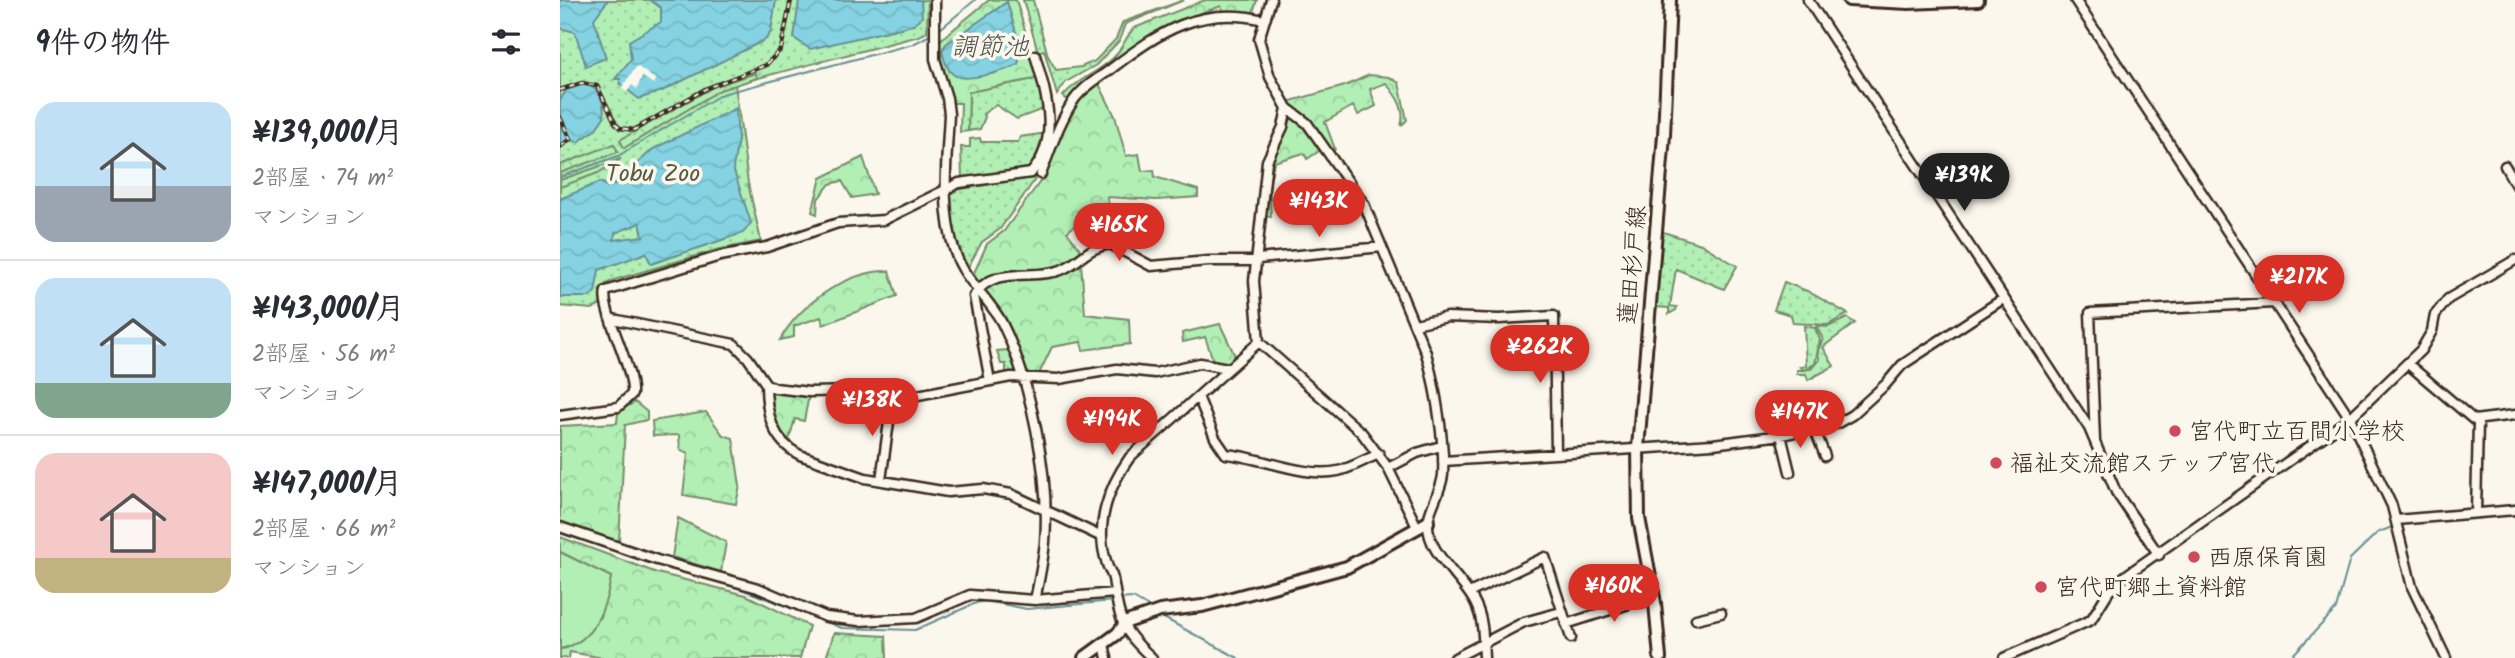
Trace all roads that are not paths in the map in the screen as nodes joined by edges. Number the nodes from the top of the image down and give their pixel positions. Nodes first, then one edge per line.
1 (935, 0) edge
2 (1271, 0) edge
3 (1670, 0) edge
4 (1808, 0) edge
5 (1849, 0) edge
6 (1978, 0) edge
7 (2075, 0) edge
8 (1264, 20) junction
9 (1035, 55) dead end
10 (1287, 108) junction
11 (1048, 111) junction
12 (1066, 114) junction
13 (2505, 166) dead end
14 (1041, 174) dead end
15 (2515, 184) edge
16 (947, 187) junction
17 (1382, 247) junction
18 (1257, 260) junction
19 (2515, 260) edge
20 (978, 290) junction
21 (2003, 299) junction
22 (2273, 303) junction
23 (613, 320) junction
24 (1415, 324) junction
25 (1259, 342) junction
26 (2408, 364) junction
27 (1228, 368) junction
28 (1021, 377) junction
29 (990, 381) junction
30 (766, 384) junction
31 (1199, 399) junction
32 (892, 400) junction
33 (560, 415) edge
34 (2515, 415) edge
35 (2350, 418) junction
36 (2477, 422) junction
37 (1815, 430) junction
38 (1781, 435) junction
39 (2095, 441) junction
40 (1441, 446) junction
41 (1638, 448) junction
42 (1379, 454) junction
43 (1556, 454) junction
44 (1825, 456) dead end
45 (1443, 461) junction
46 (1388, 468) junction
47 (1790, 472) dead end
48 (881, 480) junction
49 (1044, 508) junction
50 (2515, 510) edge
51 (2476, 513) junction
52 (2396, 520) junction
53 (1428, 522) junction
54 (560, 527) edge
55 (1417, 527) junction
56 (1101, 537) junction
57 (2160, 555) junction
58 (1115, 593) junction
59 (1469, 593) junction
60 (1654, 596) junction
61 (1035, 600) junction
62 (1561, 612) junction
63 (1721, 613) dead end
64 (1696, 619) dead end
65 (1566, 624) junction
66 (1122, 626) junction
67 (1571, 638) dead end
68 (1483, 643) junction
69 (1104, 644) junction
70 (1084, 658) edge
71 (1107, 658) edge
72 (1152, 658) edge
73 (1455, 658) edge
74 (1484, 658) edge
75 (1660, 658) edge
76 (2004, 658) edge
77 (2446, 658) edge

1 - 16 street
2 - 8 street
3 - 41 main road, 蓮田杉戸線
4 - 21 street
5 - 6 main road
7 - 22 street
8 - 10 street
8 - 12 street
9 - 11 street
10 - 17 street
10 - 18 street
11 - 12 street
11 - 16 street
12 - 14 street
13 - 15 street
16 - 20 street
16 - 23 street
17 - 18 street
17 - 24 street
18 - 20 street
18 - 25 street
19 - 26 street
20 - 28 street
20 - 29 street
21 - 37 street
21 - 39 street
22 - 35 street
22 - 39 street
23 - 30 street
23 - 33 street
24 - 40 street
24 - 43 street
25 - 27 street
25 - 42 street
26 - 35 street
26 - 36 street
27 - 28 street
27 - 31 street
28 - 29 street
28 - 49 street
29 - 32 street
30 - 32 street
30 - 48 street
31 - 42 street
31 - 56 street
32 - 48 street
34 - 36 street
35 - 52 street
35 - 57 street
36 - 51 street
37 - 38 street
37 - 44 street
38 - 41 street
38 - 47 street
39 - 57 street
40 - 45 street
40 - 46 street
41 - 43 street
41 - 60 main road, 蓮田杉戸線
42 - 46 street
43 - 45 street
45 - 53 street
46 - 55 street
48 - 49 street
49 - 56 street
49 - 61 street
50 - 51 street
51 - 52 street
52 - 77 street
53 - 55 main road
53 - 59 street
54 - 61 street
55 - 66 main road
56 - 58 street
57 - 76 street
58 - 61 street
58 - 66 street
59 - 62 street
59 - 68 street
60 - 65 street
60 - 75 main road, 蓮田杉戸線
62 - 65 street
62 - 68 street
63 - 64 street
65 - 67 street
66 - 69 main road
66 - 72 street
68 - 73 street
68 - 74 street
69 - 70 main road
69 - 71 street

